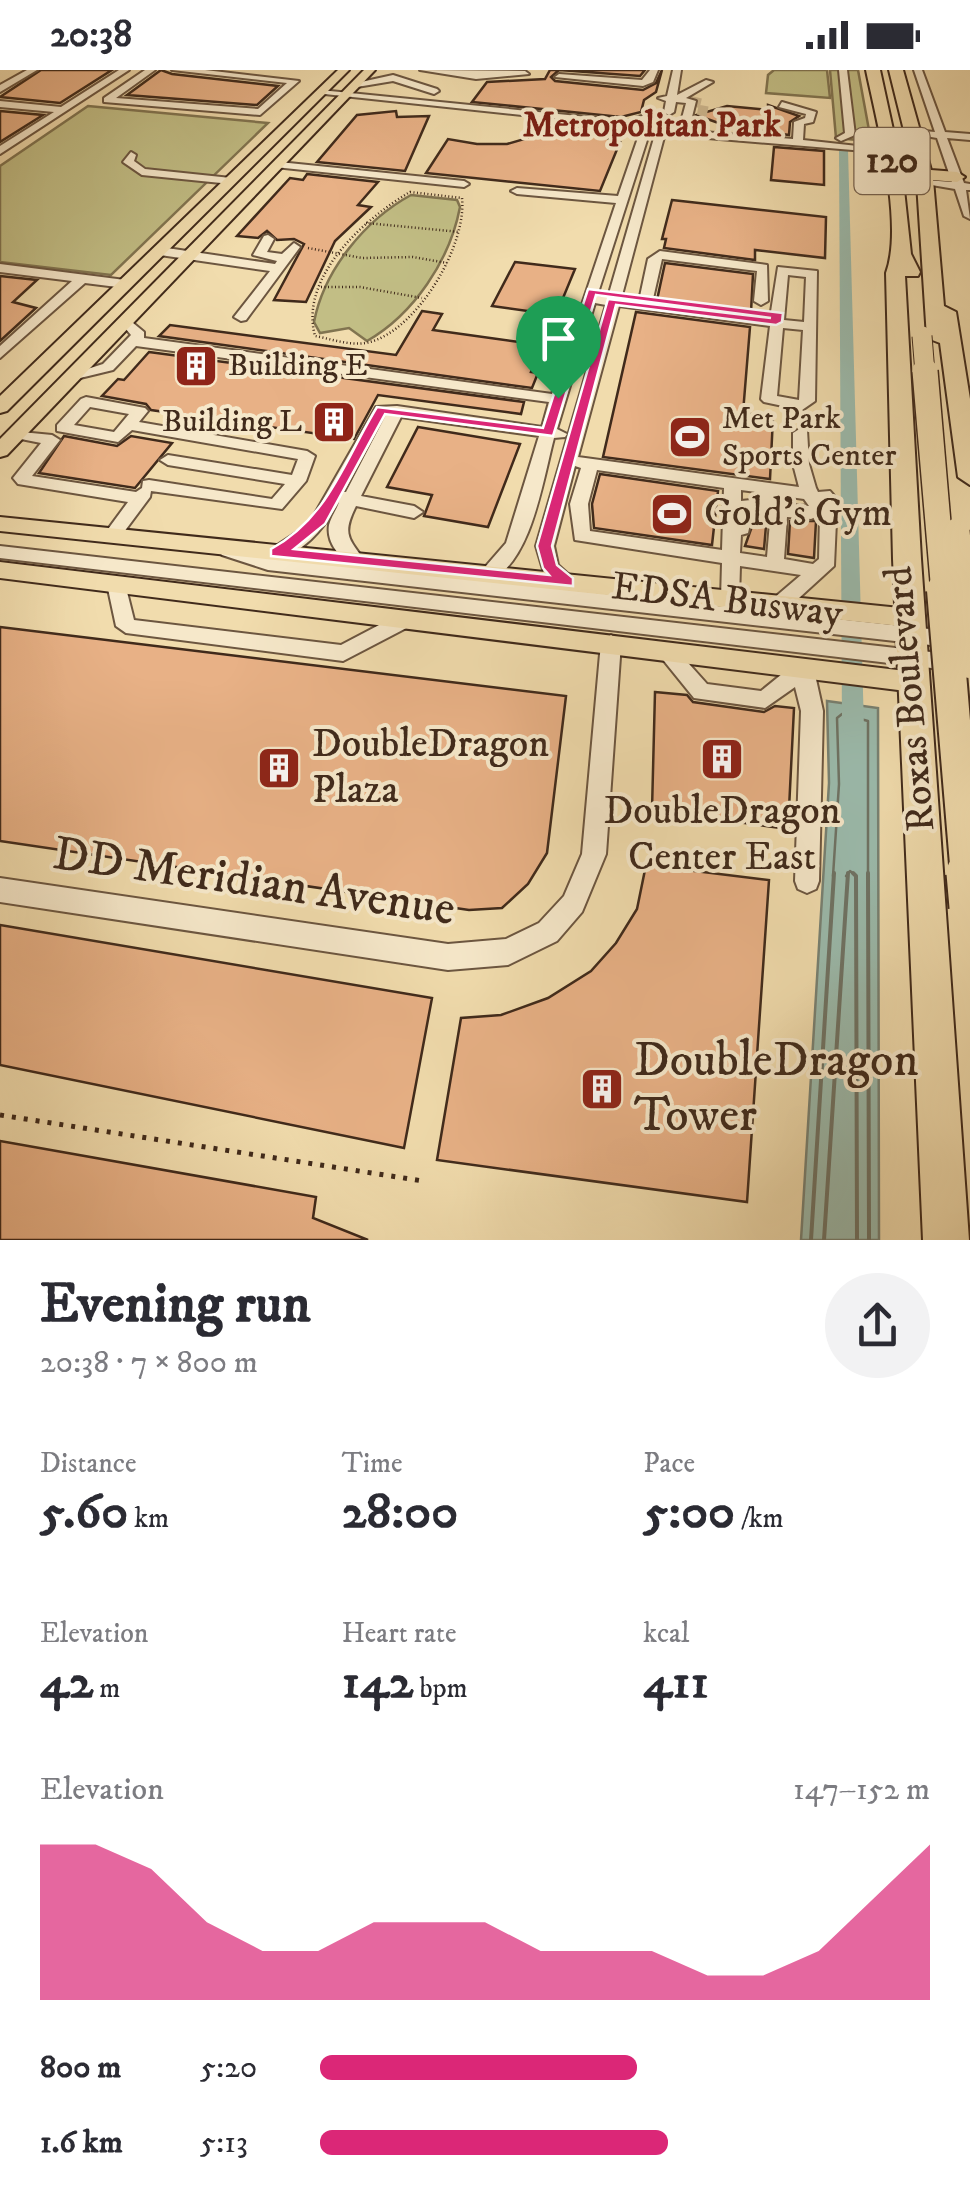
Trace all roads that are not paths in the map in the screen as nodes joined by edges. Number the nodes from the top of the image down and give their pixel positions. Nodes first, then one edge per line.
1 (16, 70) edge
2 (33, 70) edge
3 (125, 70) edge
4 (151, 70) edge
5 (176, 70) edge
6 (344, 70) edge
7 (423, 70) edge
8 (654, 70) edge
9 (676, 70) edge
10 (711, 70) edge
11 (843, 70) edge
12 (873, 70) edge
13 (896, 70) edge
14 (918, 70) edge
15 (932, 70) edge
16 (374, 72) edge
17 (478, 73) edge
18 (525, 74) dead end
19 (559, 77) dead end
20 (0, 79) edge
21 (710, 82) junction
22 (729, 84) dead end
23 (289, 86) junction
24 (844, 87) junction
25 (857, 88) dead end
26 (0, 90) edge
27 (434, 91) dead end
28 (320, 93) junction
29 (670, 97) junction
30 (344, 98) junction
31 (0, 104) edge
32 (944, 104) dead end
33 (270, 105) junction
34 (782, 105) dead end
35 (305, 108) junction
36 (455, 108) junction
37 (62, 110) junction
38 (648, 118) junction
39 (950, 121) dead end
40 (630, 124) junction
41 (664, 129) junction
42 (699, 129) junction
43 (913, 133) junction
44 (942, 135) junction
45 (970, 137) edge
46 (841, 138) dead end
47 (798, 140) junction
48 (889, 148) junction
49 (0, 151) edge
50 (131, 155) dead end
51 (318, 160) dead end
52 (283, 161) junction
53 (924, 178) junction
54 (230, 181) junction
55 (464, 184) dead end
56 (964, 186) edge
57 (517, 191) dead end
58 (622, 200) junction
59 (970, 216) edge
60 (268, 240) dead end
61 (160, 251) junction
62 (902, 254) junction
63 (193, 255) junction
64 (932, 258) junction
65 (284, 259) junction
66 (0, 268) edge
67 (82, 279) junction
68 (126, 284) junction
69 (591, 295) junction
70 (613, 298) junction
71 (639, 301) junction
72 (761, 301) dead end
73 (241, 317) dead end
74 (777, 318) junction
75 (127, 322) junction
76 (810, 322) junction
77 (930, 337) junction
78 (133, 341) junction
79 (0, 354) edge
80 (76, 376) junction
81 (964, 386) edge
82 (558, 398) junction
83 (86, 402) joint
84 (0, 407) edge
85 (138, 427) dead end
86 (548, 433) junction
87 (801, 433) dead end
88 (17, 434) junction
89 (187, 435) junction
90 (576, 437) junction
91 (0, 451) edge
92 (168, 460) junction
93 (568, 460) junction
94 (590, 464) junction
95 (302, 473) junction
96 (355, 473) junction
97 (970, 477) edge
98 (733, 484) junction
99 (762, 488) junction
100 (144, 492) junction
101 (808, 493) junction
102 (342, 498) junction
103 (414, 512) dead end
104 (0, 524) edge
105 (112, 536) junction
106 (211, 546) junction
107 (0, 552) edge
108 (276, 552) junction
109 (356, 560) junction
110 (736, 560) junction
111 (907, 560) junction
112 (775, 565) junction
113 (807, 569) dead end
114 (0, 570) edge
115 (488, 574) junction
116 (568, 582) junction
117 (116, 584) junction
118 (970, 584) edge
119 (730, 599) junction
120 (781, 603) junction
121 (815, 616) junction
122 (407, 619) junction
123 (970, 626) edge
124 (970, 642) edge
125 (611, 644) junction
126 (912, 648) junction
127 (666, 650) junction
128 (811, 661) junction
129 (970, 663) edge
130 (970, 690) edge
131 (970, 792) edge
132 (920, 802) junction
133 (806, 881) dead end
134 (0, 890) edge
135 (970, 907) edge
136 (946, 1240) edge

1 - 20 street
2 - 26 street
3 - 37 street
4 - 33 street
5 - 23 street
6 - 28 main road
7 - 17 street
8 - 19 street
9 - 29 street
10 - 21 street
11 - 24 street
12 - 48 highway, Roxas Boulevard / 120
13 - 43 highway, Roxas Boulevard / 120
14 - 44 street
15 - 32 street
16 - 27 street
16 - 30 main road
17 - 18 street
17 - 36 street
21 - 22 street
21 - 29 street
23 - 28 street
23 - 33 street
24 - 25 street
24 - 46 street
28 - 30 street
28 - 35 main road
29 - 38 street
29 - 41 street
29 - 42 street
30 - 36 street
30 - 52 main road
31 - 37 street
33 - 35 street
34 - 47 street
35 - 54 main road
36 - 40 street
37 - 49 street
38 - 40 street
38 - 41 street
39 - 44 street
40 - 41 street
41 - 42 street
41 - 58 street
41 - 70 street
42 - 47 street
43 - 44 street
43 - 53 highway, Roxas Boulevard / 120
44 - 45 street
44 - 56 street
47 - 48 street
48 - 62 highway, Roxas Boulevard / 120
50 - 54 street
51 - 52 street
52 - 55 street
52 - 63 main road
53 - 56 highway
53 - 64 highway, Roxas Boulevard / 120
54 - 61 main road
56 - 59 street
57 - 58 street
58 - 69 street
60 - 65 street
61 - 63 street
61 - 68 main road
62 - 77 highway, Roxas Boulevard / 120
62 - 111 highway, 120
63 - 65 street
63 - 75 main road
64 - 77 highway, Roxas Boulevard / 120
64 - 81 highway, 120
65 - 73 street
66 - 67 street
67 - 68 street
67 - 79 street
68 - 84 main road
69 - 70 street
69 - 82 street
70 - 71 street
70 - 90 street
71 - 72 street
71 - 74 street
74 - 76 street
74 - 76 street
74 - 76 street
75 - 78 street
75 - 80 main road
77 - 129 highway, Roxas Boulevard / 120, bridge
77 - 135 highway, Roxas Boulevard / 120, bridge
78 - 80 street
78 - 82 street
80 - 88 main road
81 - 97 highway, 120
82 - 86 street
83 - 83 street
85 - 89 street
86 - 90 street
86 - 96 street
86 - 115 street
87 - 101 street
88 - 91 main road
88 - 100 street
89 - 92 street
89 - 95 street
90 - 93 street
92 - 95 street
92 - 100 street
93 - 94 street
93 - 116 street
94 - 98 street
94 - 110 street
95 - 96 street
95 - 100 street
96 - 102 street
98 - 99 street
98 - 110 street
99 - 101 street
99 - 110 street
100 - 105 street
101 - 112 street
101 - 120 street
102 - 103 street
102 - 108 street
102 - 109 street
104 - 105 main road
105 - 106 main road
106 - 108 main road
106 - 121 street, EDSA Busway
107 - 128 street, EDSA Busway
108 - 109 main road
109 - 115 main road
110 - 112 street
110 - 119 street
111 - 118 highway
111 - 126 highway, 120
112 - 113 street
114 - 117 main road
115 - 116 main road
116 - 119 main road
117 - 122 main road
117 - 122 street
119 - 120 main road
120 - 121 main road
121 - 126 main road
122 - 125 main road
123 - 126 highway
124 - 126 street
125 - 127 main road
125 - 134 street, DD Meridian Avenue
126 - 128 main road
126 - 129 street
126 - 130 highway
126 - 132 highway
127 - 128 main road
127 - 128 street
128 - 133 street
131 - 132 highway
132 - 136 highway

